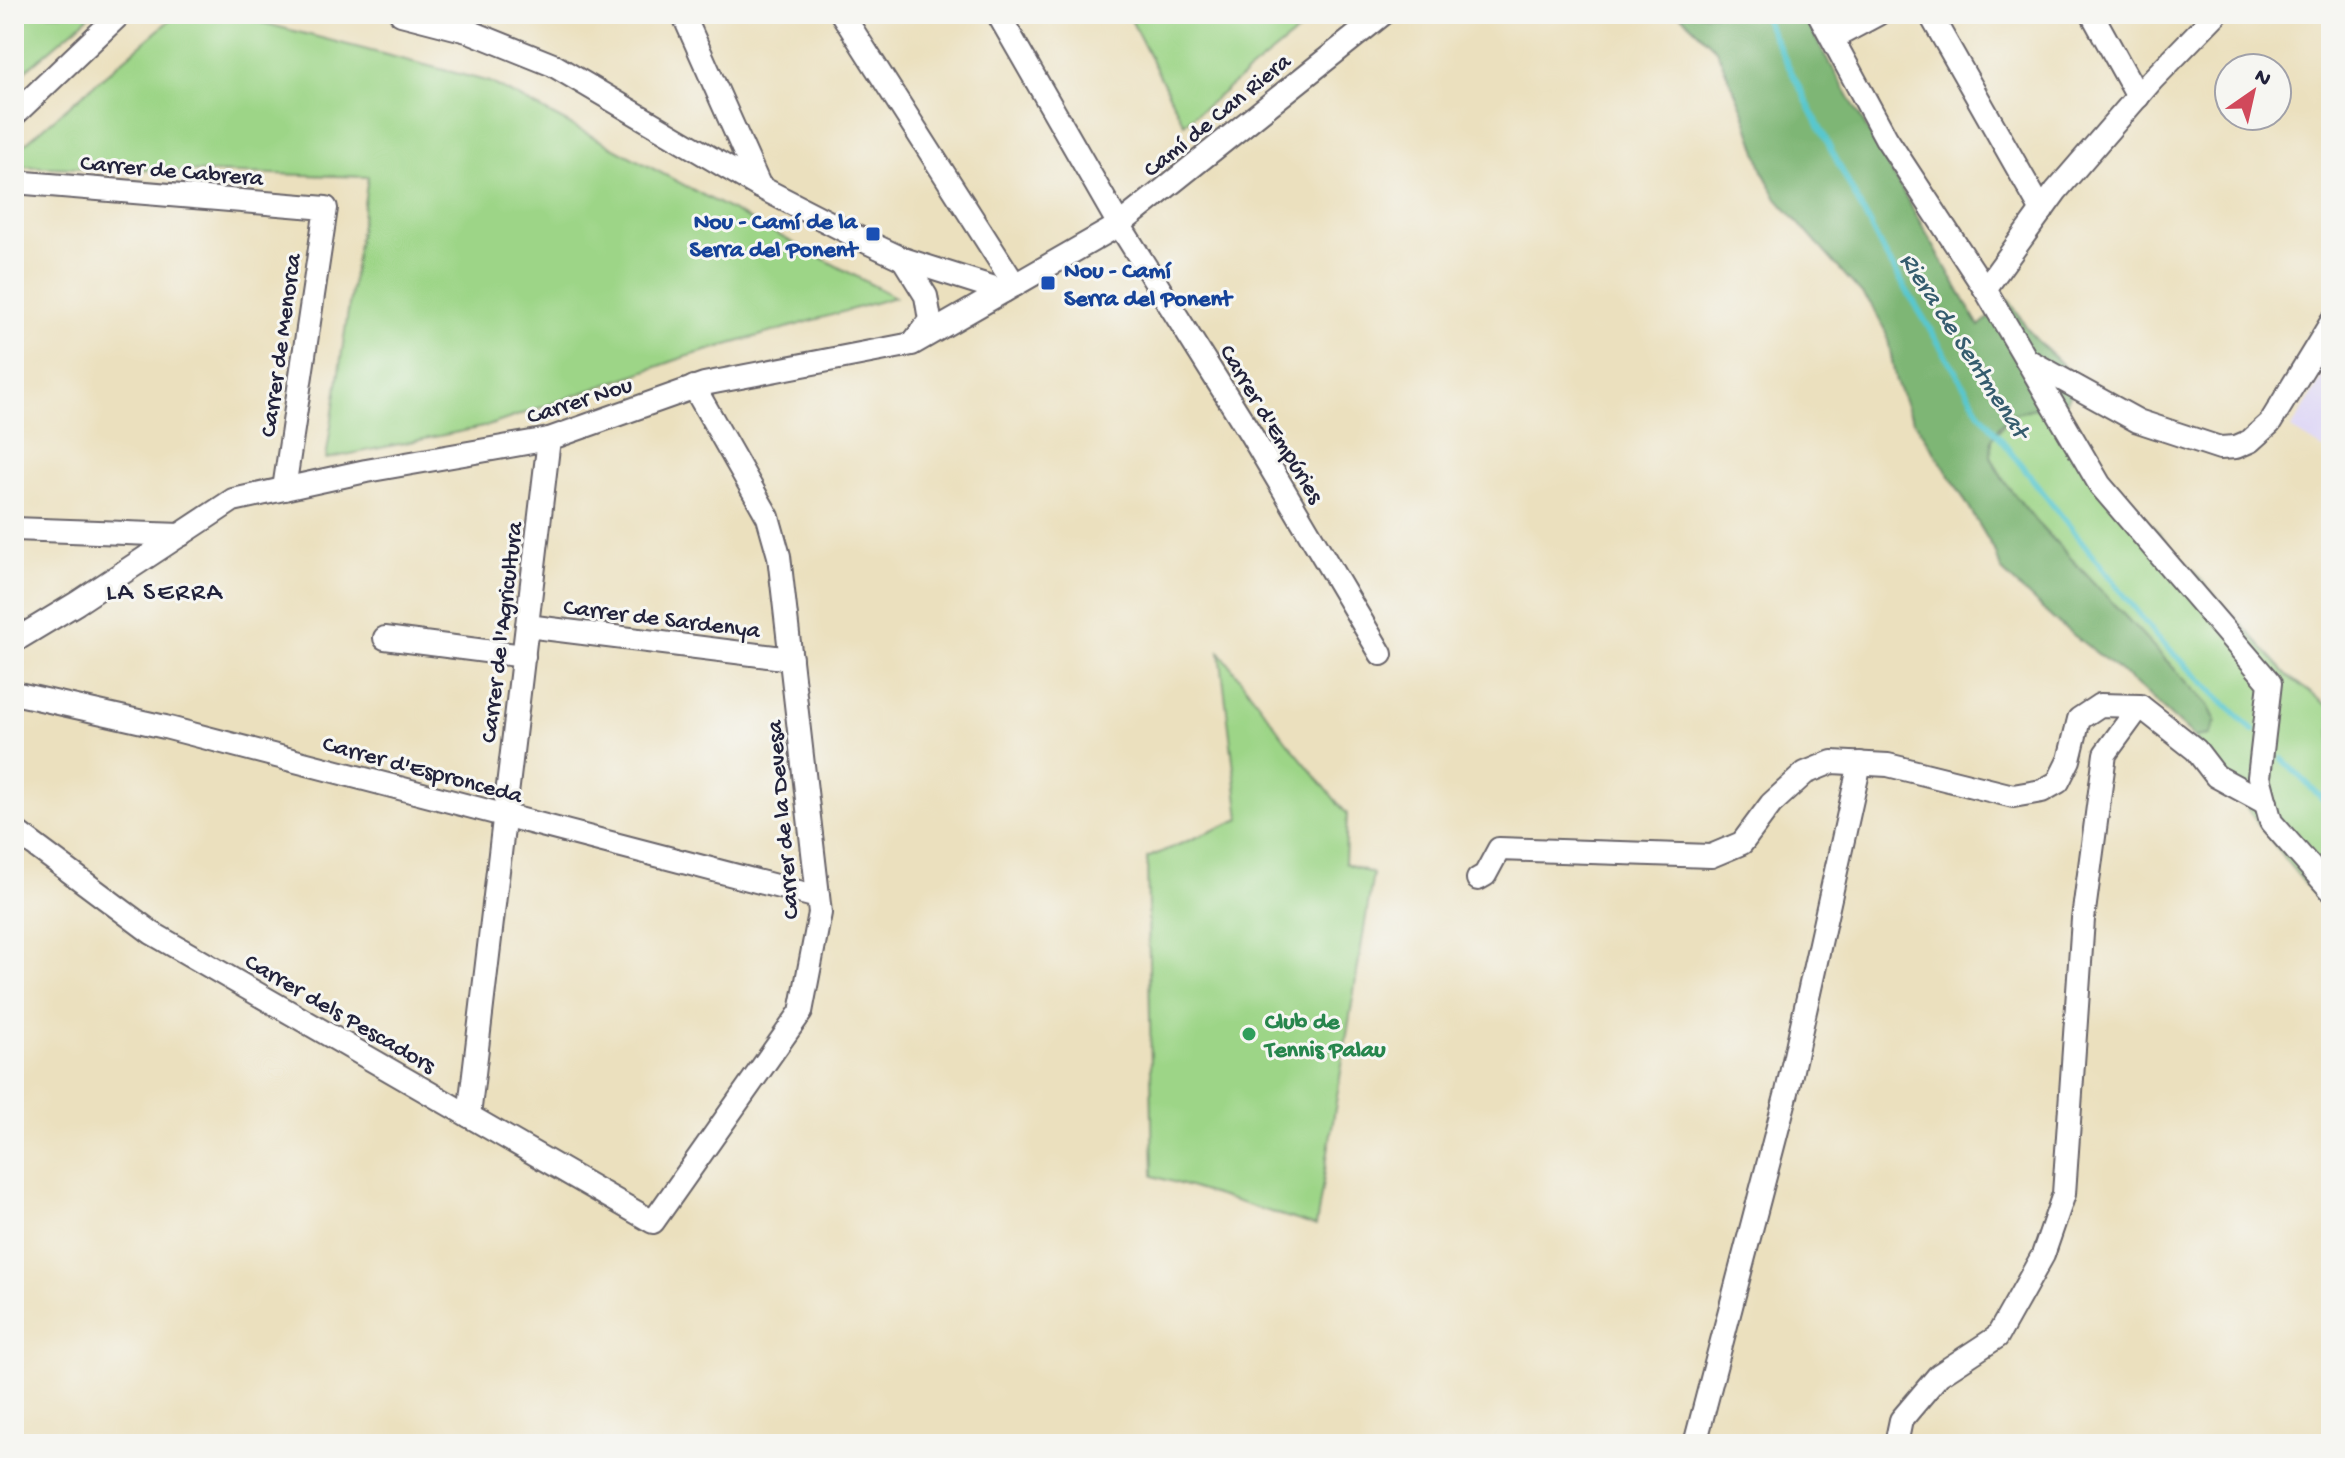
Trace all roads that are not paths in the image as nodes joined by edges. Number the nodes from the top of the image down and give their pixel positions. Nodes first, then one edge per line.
1 (120, 14) edge
2 (401, 14) edge
3 (683, 14) edge
4 (842, 14) edge
5 (998, 14) edge
6 (1383, 14) edge
7 (1819, 14) edge
8 (1878, 14) edge
9 (1930, 14) edge
10 (2092, 14) edge
11 (2216, 14) edge
12 (1833, 38) junction
13 (2138, 97) junction
14 (14, 115) edge
15 (14, 182) edge
16 (760, 187) junction
17 (326, 208) joint
18 (2042, 211) junction
19 (1119, 225) junction
20 (903, 259) junction
21 (1009, 288) junction
22 (1985, 289) junction
23 (2331, 323) edge
24 (912, 344) junction
25 (2027, 361) junction
26 (694, 387) junction
27 (549, 439) junction
28 (284, 489) junction
29 (14, 529) edge
30 (181, 535) junction
31 (527, 626) junction
32 (385, 638) dead end
33 (14, 641) edge
34 (1381, 654) dead end
35 (524, 656) junction
36 (791, 659) junction
37 (14, 693) edge
38 (2140, 706) junction
39 (1860, 763) junction
40 (2266, 803) junction
41 (505, 816) junction
42 (14, 830) edge
43 (1478, 879) dead end
44 (2331, 890) edge
45 (818, 897) junction
46 (469, 1116) junction
47 (653, 1222) joint
48 (1695, 1444) edge
49 (1896, 1444) edge

1 - 14 street
2 - 16 street
3 - 16 street
4 - 21 street
5 - 19 street, Carrer d'Empúries
6 - 19 street, Camí de Can Riera
7 - 12 street
8 - 12 street
9 - 18 street
10 - 13 street
11 - 13 street
12 - 22 street
13 - 18 street
15 - 17 street, Carrer de Cabrera
16 - 20 street
17 - 28 street, Carrer de Menorca
18 - 22 street
19 - 21 street, Carrer Nou
19 - 34 street, Carrer d'Empúries
20 - 21 street
20 - 24 street
21 - 24 street, Carrer Nou
22 - 25 street
23 - 25 street
24 - 26 street, Carrer Nou
25 - 40 street
26 - 27 street, Carrer Nou
26 - 36 street, Carrer de la Devesa
27 - 28 street, Carrer Nou
27 - 31 street, Carrer de l'Agricultura
28 - 30 street, Carrer Nou
29 - 30 street
30 - 33 street, Carrer Nou
31 - 35 street, Carrer de l'Agricultura
31 - 36 street, Carrer de Sardenya
32 - 35 street
35 - 41 street, Carrer de l'Agricultura
36 - 45 street, Carrer de la Devesa
37 - 41 street, Carrer d'Espronceda
38 - 39 street
38 - 40 street
38 - 49 street
39 - 43 street
39 - 48 street
40 - 44 street
41 - 45 street, Carrer d'Espronceda
41 - 46 street, Carrer de l'Agricultura
42 - 46 street, Carrer dels Pescadors
45 - 47 street, Carrer de la Devesa
46 - 47 street, Carrer dels Pescadors

